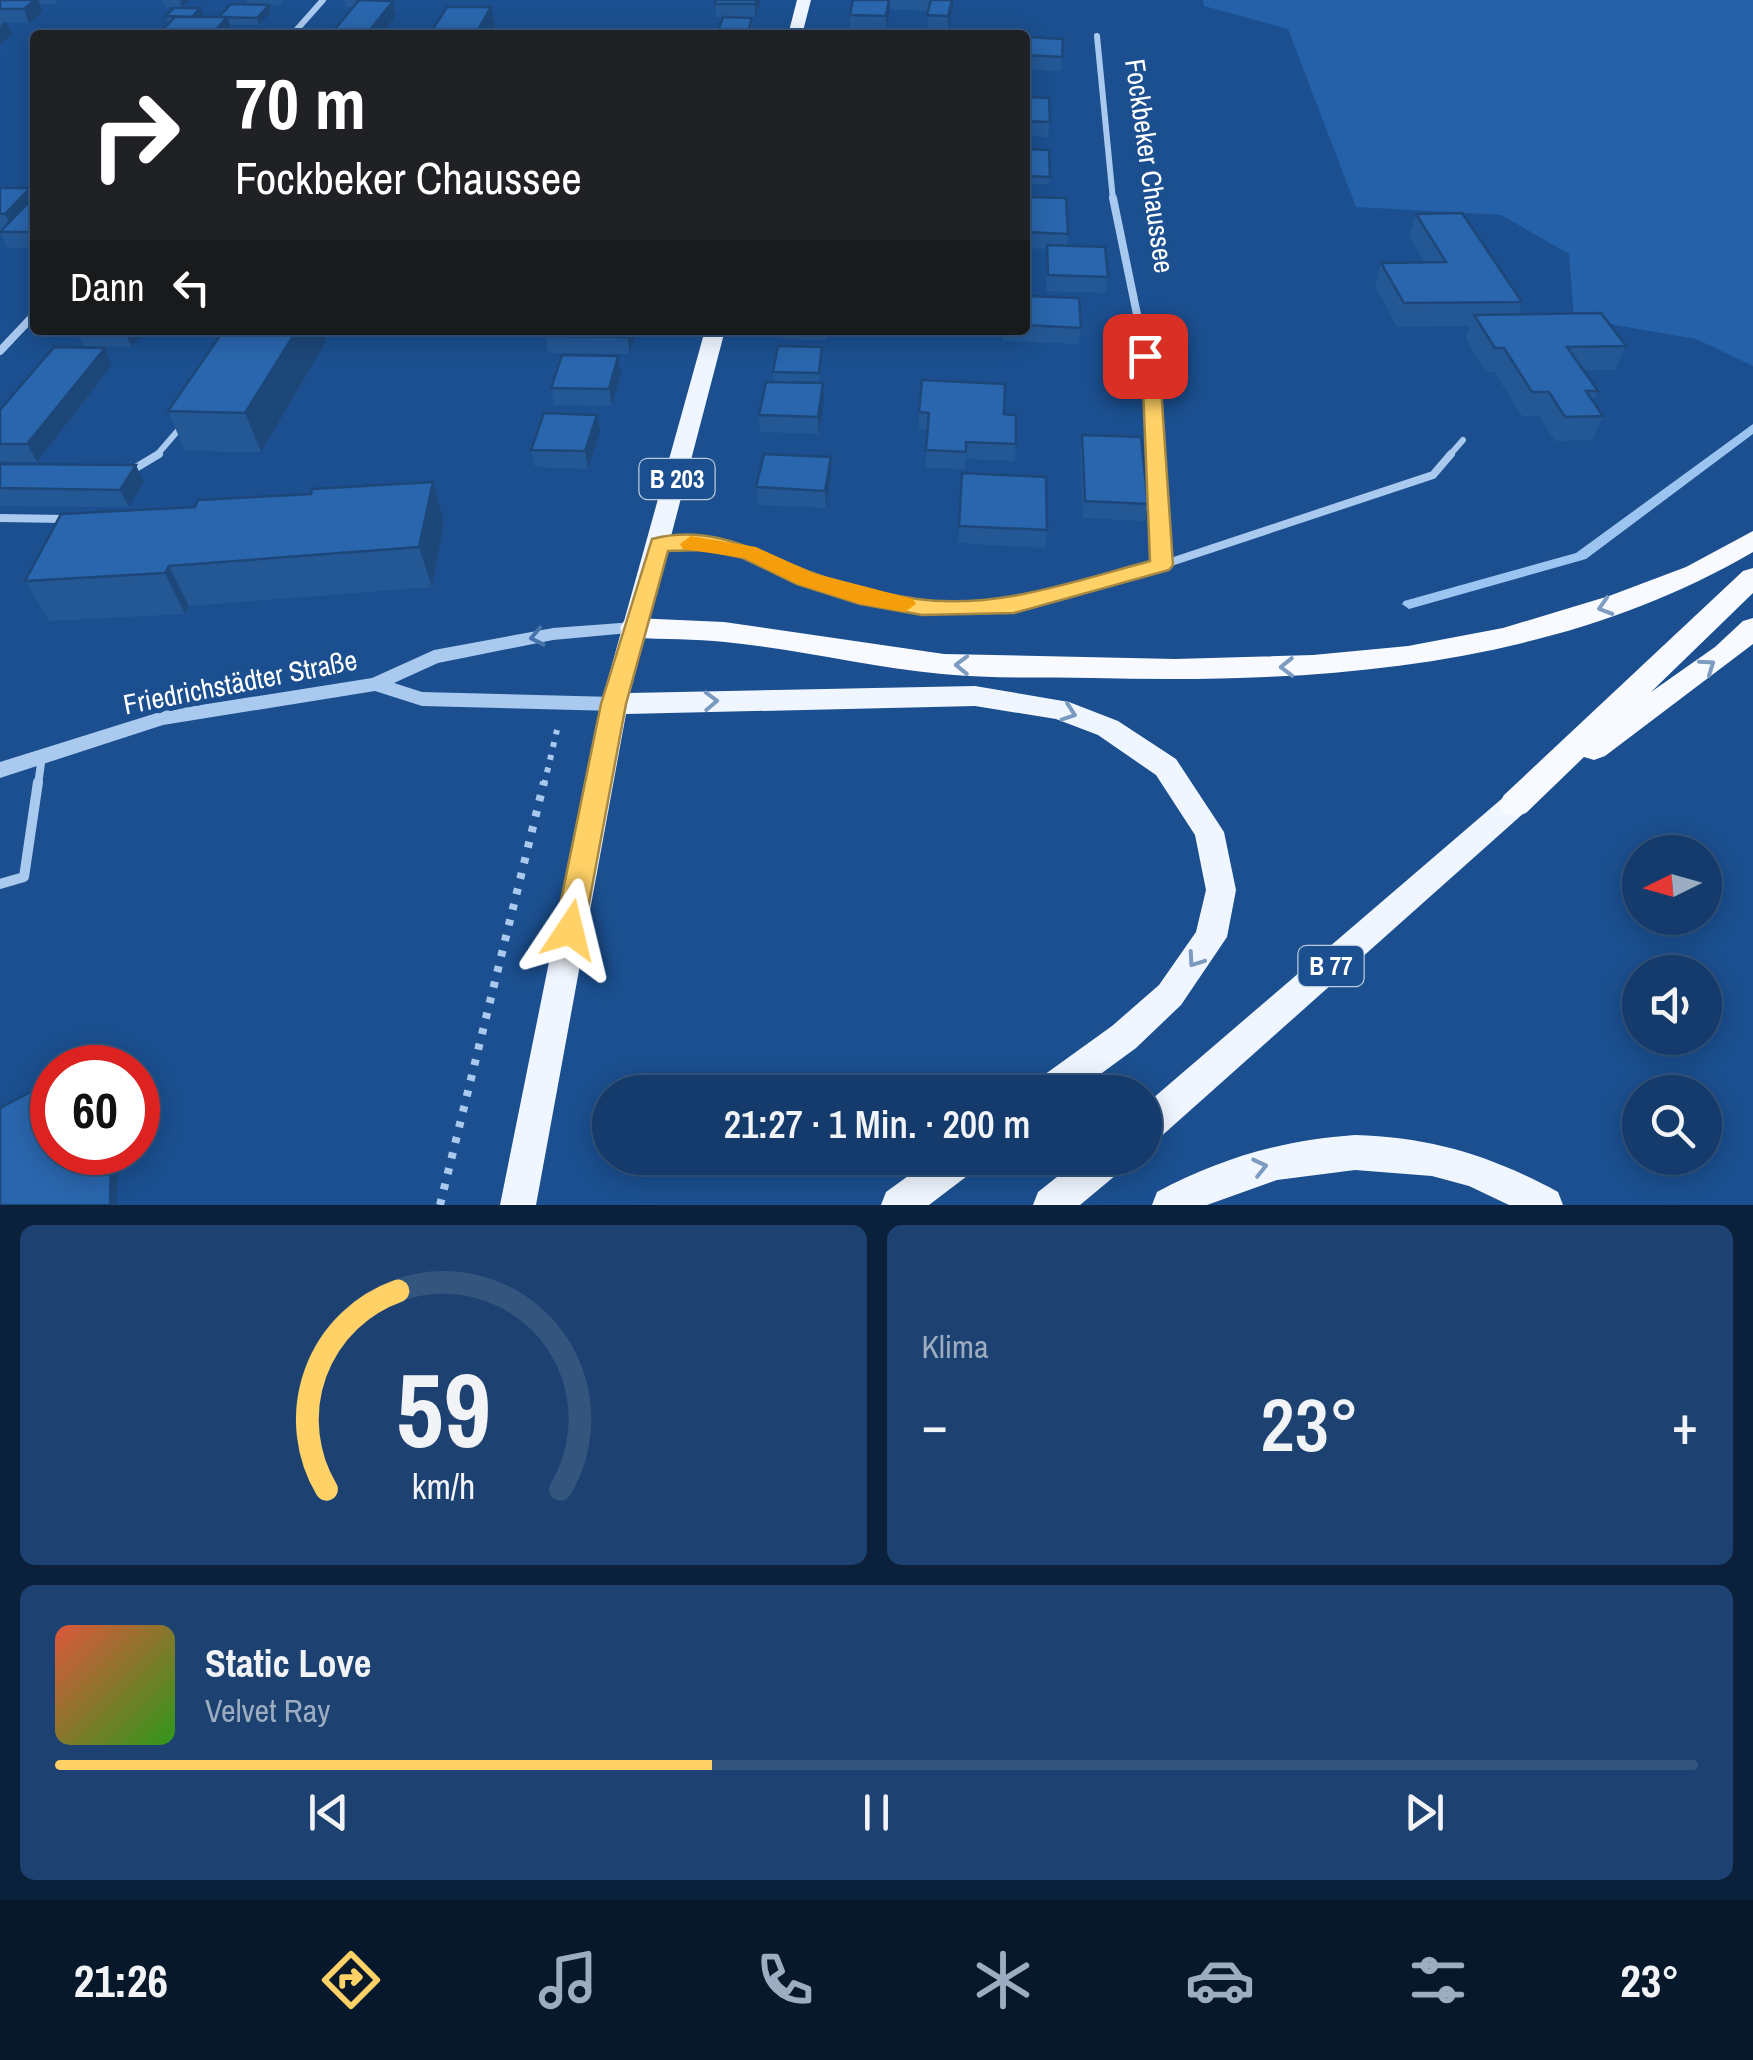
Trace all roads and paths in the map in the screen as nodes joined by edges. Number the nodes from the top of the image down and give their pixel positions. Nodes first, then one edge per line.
1 (323, 0) edge
2 (804, 0) edge
3 (296, 30) edge
4 (796, 30) edge
5 (1097, 36) dead end
6 (30, 319) edge
7 (714, 335) edge
8 (0, 351) edge
9 (190, 414) edge
10 (1462, 440) dead end
11 (111, 475) edge
12 (0, 518) edge
13 (75, 519) edge
14 (1753, 540) edge
15 (660, 544) junction
16 (1162, 565) junction
17 (1753, 577) edge
18 (634, 628) junction
19 (1753, 628) edge
20 (376, 684) junction
21 (563, 703) junction
22 (614, 704) junction
23 (42, 756) junction
24 (0, 770) edge
25 (1515, 804) junction
26 (0, 884) edge
27 (1073, 1075) edge
28 (1162, 1113) edge
29 (939, 1175) edge
30 (1088, 1175) edge
31 (440, 1205) edge
32 (518, 1205) edge
33 (898, 1205) edge
34 (1051, 1205) edge
35 (1170, 1205) edge
36 (1545, 1205) edge

1 - 3 street
2 - 4 main road
5 - 16 street, Fockbeker Chaussee
6 - 8 street
7 - 15 main road, B 203
9 - 11 lane
10 - 16 lane
12 - 13 lane
14 -> 18 highway
15 - 16 street
15 - 18 main road, B 203
17 - 25 highway, B 77
18 -> 20 street, Friedrichstädter Straße
18 - 22 main road
25 -> 19 highway, B 77
20 - 21 street, Friedrichstädter Straße
20 - 23 street, Friedrichstädter Straße
21 - 22 street, Friedrichstädter Straße
21 - 31 path
22 -> 27 main road
22 - 32 main road
23 - 24 street, Friedrichstädter Straße
23 - 26 lane
25 - 28 main road, B 77
29 - 33 main road
30 - 34 main road
35 -> 36 main road

